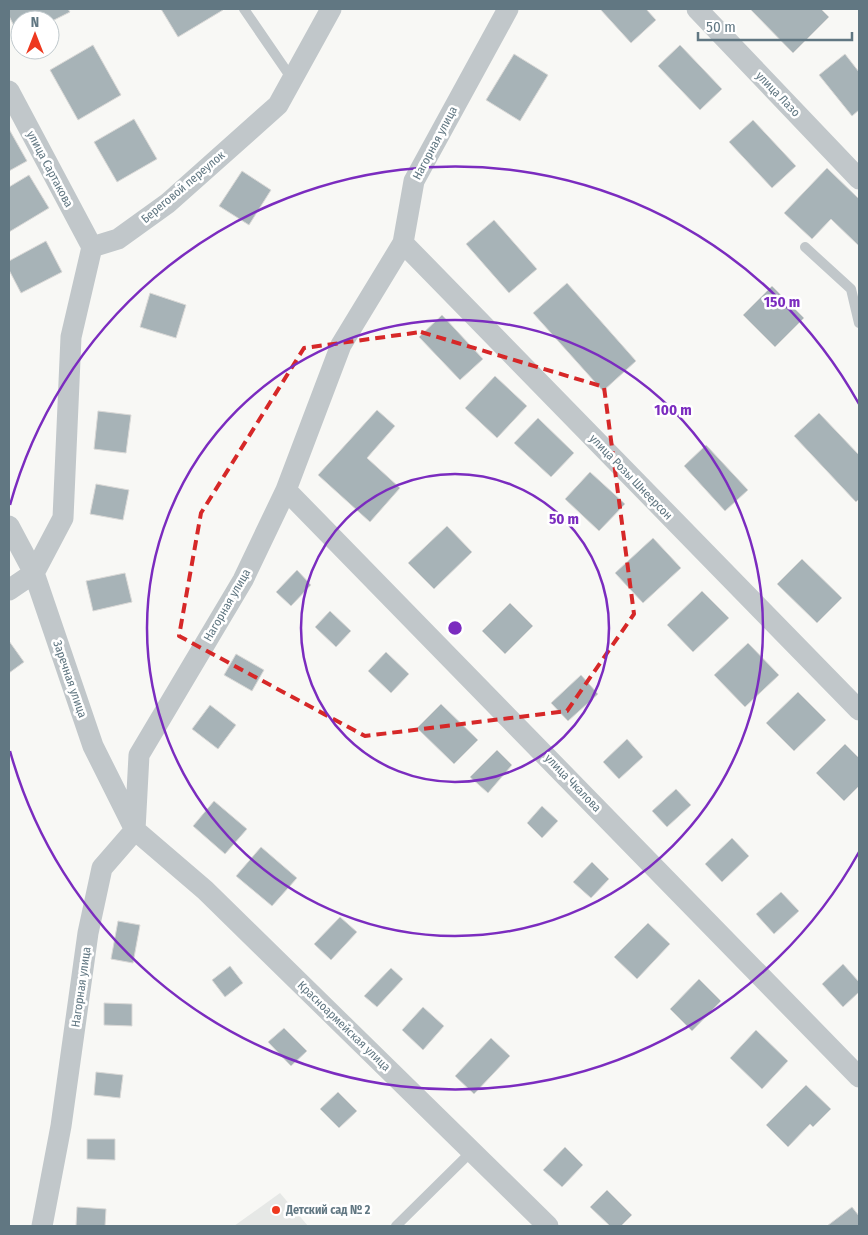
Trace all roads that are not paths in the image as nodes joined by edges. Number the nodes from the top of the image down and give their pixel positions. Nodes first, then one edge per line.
1 (244, 9) edge
2 (331, 9) edge
3 (508, 9) edge
4 (697, 9) edge
5 (292, 79) junction
6 (9, 91) edge
7 (859, 178) edge
8 (403, 243) junction
9 (806, 247) dead end
10 (92, 248) junction
11 (859, 323) edge
12 (286, 490) junction
13 (9, 526) edge
14 (34, 573) junction
15 (9, 590) edge
16 (859, 710) edge
17 (136, 830) junction
18 (859, 1077) edge
19 (472, 1151) junction
20 (42, 1226) edge
21 (396, 1226) edge
22 (548, 1226) edge

1 - 5 lane
2 - 5 street, Береговой переулок
3 - 8 street, Нагорная улица
4 - 7 street, улица Лазо
5 - 10 street, Береговой переулок
6 - 10 street, улица Сартакова
8 - 12 street, Нагорная улица
8 - 16 street, улица Розы Шнеерсон
9 - 11 lane
10 - 14 street
12 - 17 street, Нагорная улица
12 - 18 street, улица Чкалова
13 - 14 street, Заречная улица
14 - 15 street
14 - 17 street, Заречная улица
17 - 19 street, Красноармейская улица
17 - 20 street, Нагорная улица
19 - 21 lane
19 - 22 street, Красноармейская улица

